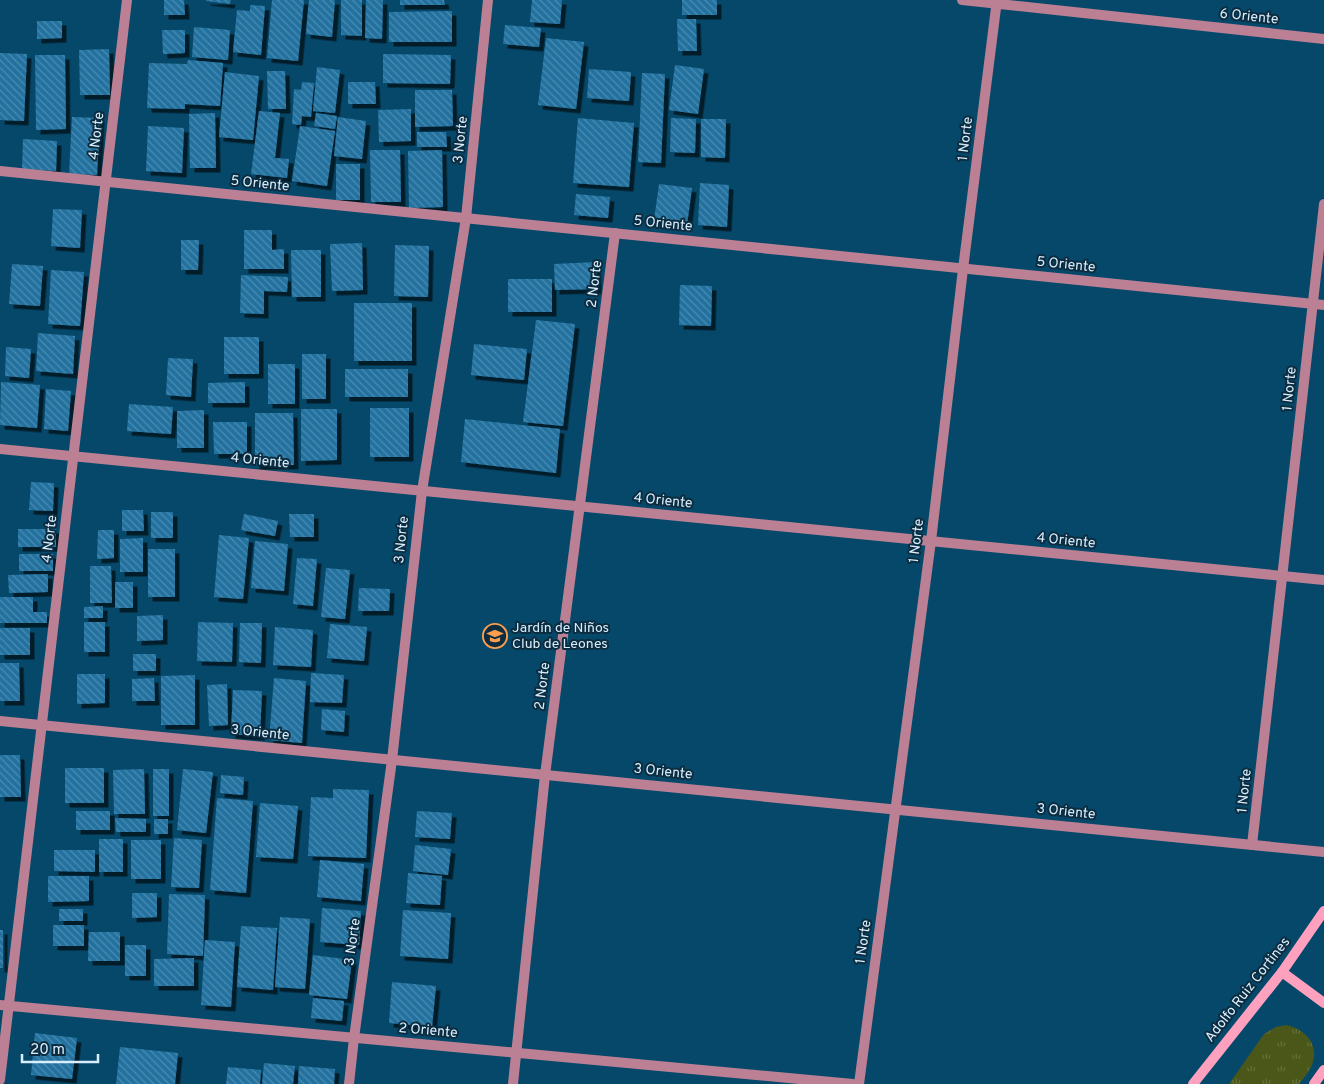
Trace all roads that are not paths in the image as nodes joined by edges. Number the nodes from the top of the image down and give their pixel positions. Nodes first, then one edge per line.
1 (127, 0) edge
2 (488, 0) edge
3 (962, 0) edge
4 (997, 2) edge
5 (1324, 39) edge
6 (0, 171) edge
7 (106, 182) junction
8 (1324, 204) edge
9 (466, 218) junction
10 (615, 233) junction
11 (963, 269) junction
12 (1313, 304) junction
13 (1324, 305) edge
14 (0, 449) edge
15 (74, 457) junction
16 (422, 491) junction
17 (580, 507) junction
18 (931, 541) junction
19 (1282, 576) junction
20 (1324, 580) edge
21 (0, 721) edge
22 (42, 725) junction
23 (392, 760) junction
24 (545, 775) junction
25 (896, 809) junction
26 (1252, 845) junction
27 (1324, 852) edge
28 (1324, 912) edge
29 (1282, 972) junction
30 (1324, 1003) edge
31 (4, 1006) edge
32 (354, 1038) junction
33 (516, 1053) junction
34 (1324, 1070) edge
35 (0, 1080) edge
36 (349, 1084) edge
37 (513, 1084) edge
38 (853, 1084) edge
39 (859, 1084) edge
40 (1193, 1084) edge
41 (1314, 1084) edge

1 - 7 street, 4 Norte
2 - 9 street, 3 Norte
3 - 4 street, 6 Oriente
4 - 5 street, 6 Oriente
4 - 11 street, 1 Norte
6 - 7 street, 5 Oriente
7 - 9 street, 5 Oriente
7 - 15 street, 4 Norte
8 - 12 street, 1 Norte
9 - 10 street, 5 Oriente
9 - 16 street, 3 Norte
10 - 11 street, 5 Oriente
10 - 17 street, 2 Norte
11 - 12 street, 5 Oriente
11 - 18 street, 1 Norte
12 - 13 street, 5 Oriente
12 - 19 street, 1 Norte
14 - 15 street, 4 Oriente
15 - 16 street, 4 Oriente
15 - 22 street, 4 Norte
16 - 17 street, 4 Oriente
16 - 23 street, 3 Norte
17 - 18 street, 4 Oriente
17 - 24 street, 2 Norte
18 - 19 street, 4 Oriente
18 - 25 street, 1 Norte
19 - 20 street, 4 Oriente
19 - 26 street, 1 Norte
21 - 22 street, 3 Oriente
22 - 23 street, 3 Oriente
22 - 31 street, 4 Norte
23 - 24 street, 3 Oriente
23 - 32 street, 3 Norte
24 - 25 street, 3 Oriente
24 - 33 street, 2 Norte
25 - 26 street, 3 Oriente
25 - 39 street, 1 Norte
26 - 27 street, 3 Oriente
28 - 29 main road, Adolfo Ruiz Cortines
29 - 30 main road
29 - 40 main road, Adolfo Ruiz Cortines
31 - 32 street, 2 Oriente
31 - 35 street, 4 Norte
32 - 33 street, 2 Oriente
32 - 36 street, 3 Norte
33 - 37 street, 2 Norte
33 - 38 street, 2 Oriente
34 - 41 main road

